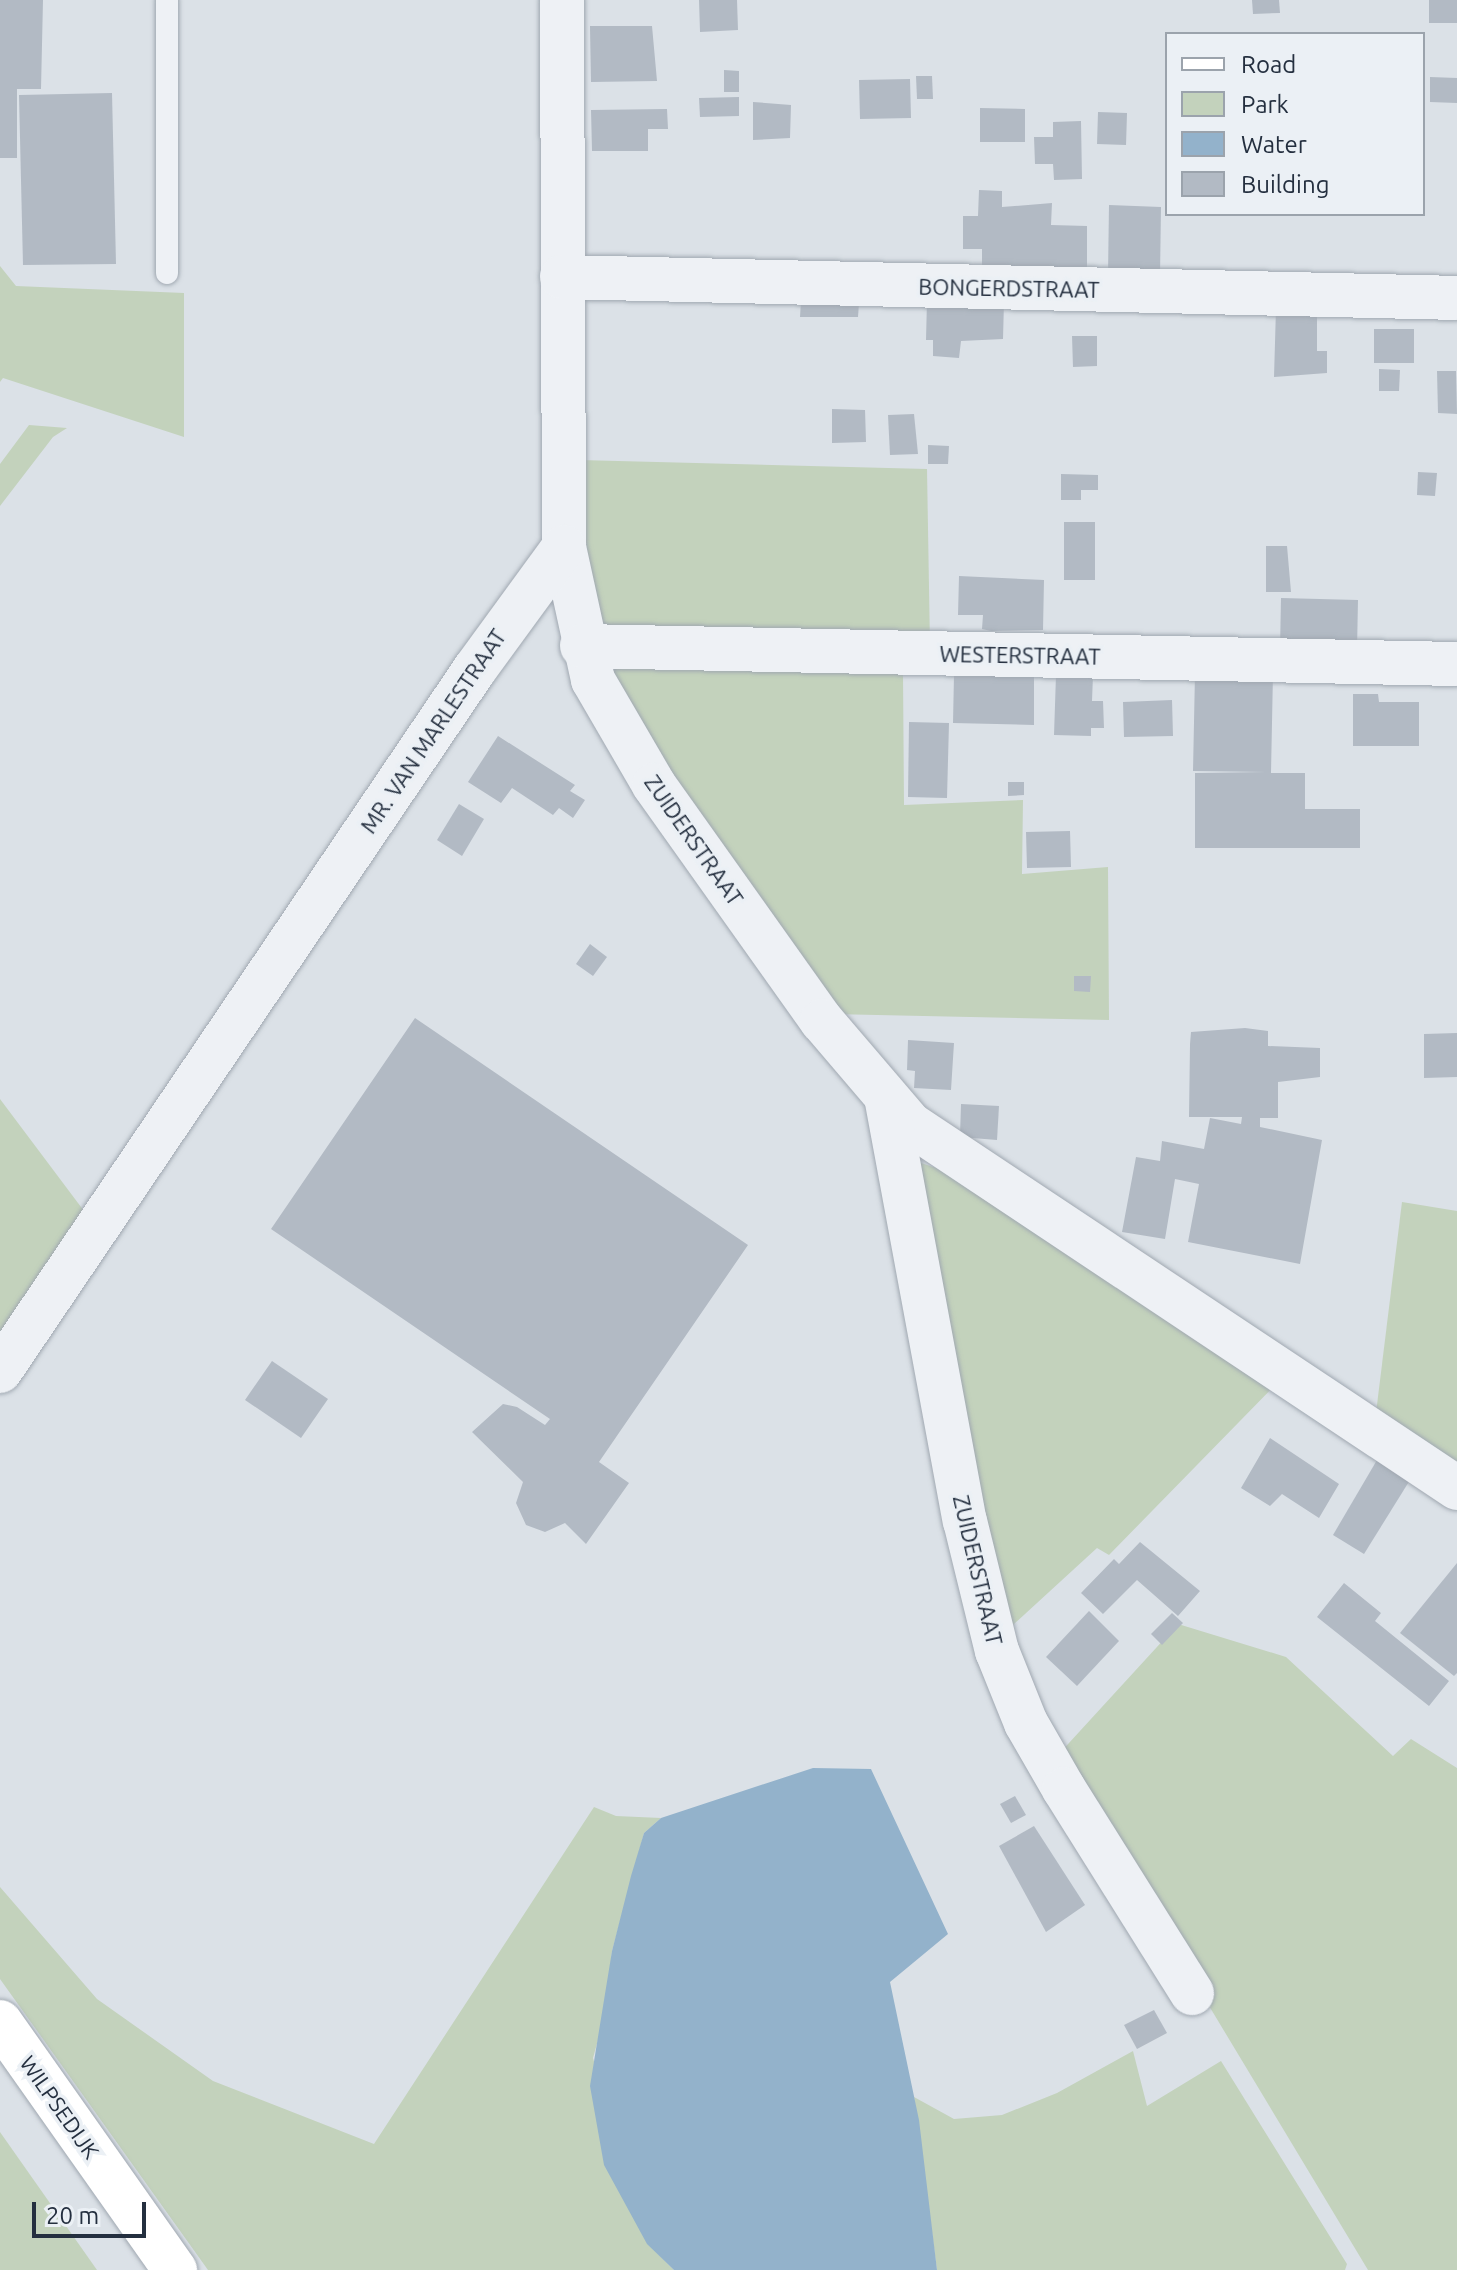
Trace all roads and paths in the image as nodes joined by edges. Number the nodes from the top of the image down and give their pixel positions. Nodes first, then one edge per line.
1 (167, 0) edge
2 (562, 0) edge
3 (167, 273) dead end
4 (562, 277) junction
5 (1457, 298) edge
6 (564, 547) junction
7 (582, 646) junction
8 (1457, 664) edge
9 (887, 1102) junction
10 (0, 1371) edge
11 (1457, 1488) edge
12 (1192, 1993) dead end
13 (0, 2022) edge
14 (175, 2270) edge

1 - 3 lane
2 - 4 street
4 - 5 street, BONGERDSTRAAT
4 - 6 street
6 - 7 street, ZUIDERSTRAAT
6 - 10 street, MR. VAN MARLESTRAAT
7 - 8 street, WESTERSTRAAT
7 - 9 street, ZUIDERSTRAAT
9 - 11 street, ZUIDERSTRAAT
9 - 12 street, ZUIDERSTRAAT
13 - 14 main road, WILPSEDIJK

